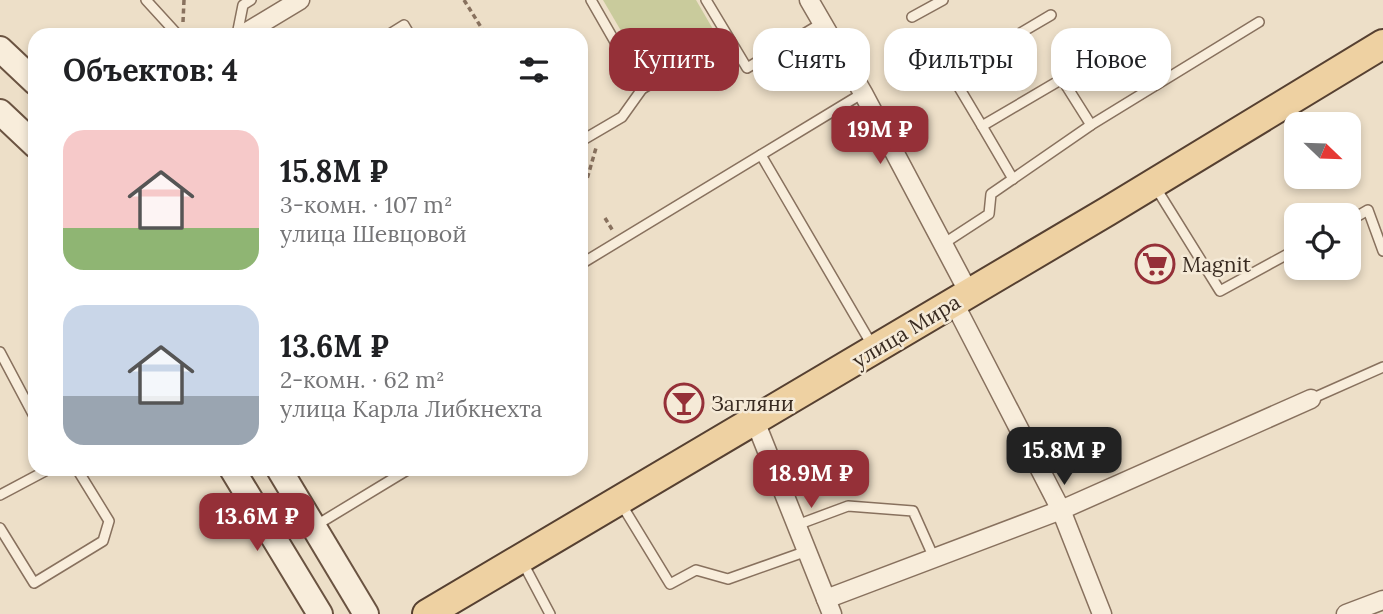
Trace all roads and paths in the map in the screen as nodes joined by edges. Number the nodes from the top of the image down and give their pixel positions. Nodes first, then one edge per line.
1 (146, 0) edge
2 (184, 0) edge
3 (251, 0) edge
4 (300, 0) edge
5 (464, 0) edge
6 (591, 0) edge
7 (706, 0) edge
8 (810, 0) edge
9 (943, 0) edge
10 (1051, 15) dead end
11 (912, 17) dead end
12 (1259, 22) dead end
13 (183, 23) dead end
14 (822, 23) junction
15 (172, 28) edge
16 (238, 28) edge
17 (254, 28) edge
18 (482, 28) edge
19 (722, 28) edge
20 (609, 31) edge
21 (1383, 44) edge
22 (0, 49) edge
23 (739, 55) edge
24 (28, 75) edge
25 (641, 91) edge
26 (863, 93) junction
27 (0, 112) edge
28 (1091, 125) junction
29 (982, 126) junction
30 (602, 128) junction
31 (588, 137) edge
32 (28, 138) edge
33 (761, 155) junction
34 (588, 167) edge
35 (1013, 179) junction
36 (1153, 184) junction
37 (1361, 214) edge
38 (943, 244) junction
39 (1383, 251) edge
40 (1284, 256) edge
41 (588, 260) edge
42 (961, 298) junction
43 (875, 350) junction
44 (0, 352) edge
45 (1383, 367) edge
46 (1311, 399) joint
47 (28, 405) edge
48 (754, 421) junction
49 (36, 476) edge
50 (81, 476) edge
51 (236, 476) edge
52 (283, 476) edge
53 (397, 476) edge
54 (0, 495) edge
55 (619, 501) junction
56 (1061, 510) junction
57 (797, 525) junction
58 (313, 527) junction
59 (0, 528) edge
60 (807, 551) junction
61 (933, 558) junction
62 (521, 559) junction
63 (1383, 600) edge
64 (829, 607) edge
65 (320, 614) edge
66 (366, 614) edge
67 (427, 614) edge
68 (550, 614) edge
69 (1102, 614) edge
70 (1346, 614) edge

1 - 15 lane
2 - 13 path
3 - 16 lane
4 - 17 street
5 - 18 path
6 - 20 lane
7 - 19 lane
8 - 14 street
9 - 11 lane
10 - 29 lane
12 - 28 lane
14 - 23 lane
14 - 26 street
21 - 36 main road, улица Мира
22 - 24 main road
25 - 30 lane
26 - 33 lane
26 - 38 street
27 - 32 main road
28 - 29 lane
28 - 35 lane
29 - 35 lane
30 - 31 lane
30 - 34 path
33 - 41 lane
33 - 43 lane
35 - 38 lane
36 - 40 lane
36 - 42 main road, улица Мира
37 - 39 lane
38 - 42 street
42 - 43 main road, улица Мира
42 - 56 street
43 - 48 main road, улица Мира
44 - 47 lane
45 - 46 lane
46 - 56 street
48 - 55 main road, улица Мира
48 - 57 street
49 - 54 lane
50 - 59 lane
51 - 65 main road
52 - 58 main road
53 - 58 lane
55 - 60 lane
55 - 62 main road, улица Мира
56 - 61 street
56 - 69 street
57 - 60 street
57 - 61 lane
58 - 66 main road
60 - 64 street
61 - 64 street
62 - 67 main road, улица Мира
62 - 68 lane
63 - 70 street

